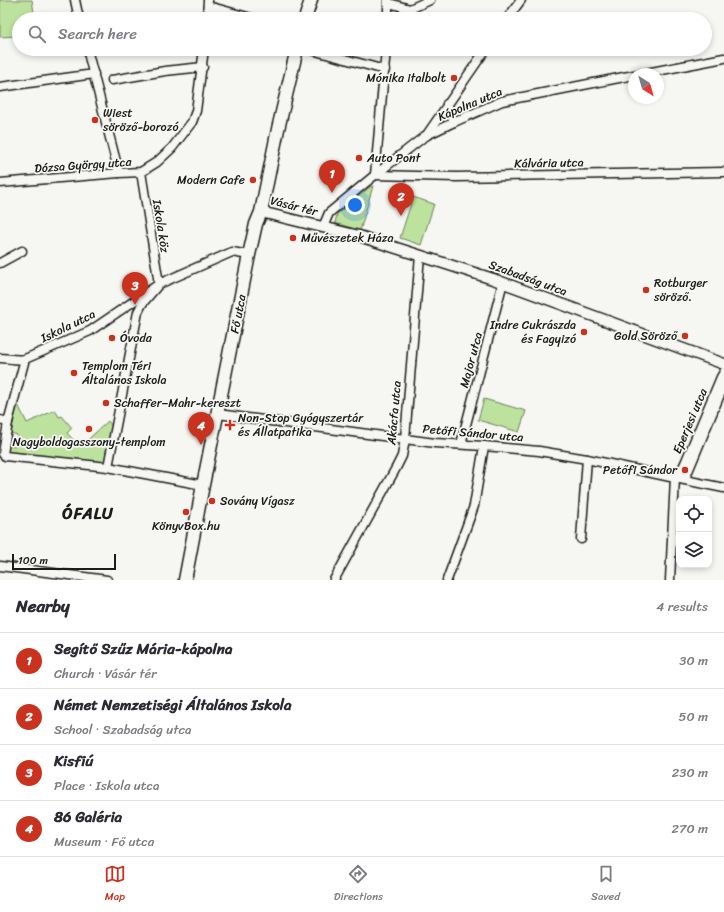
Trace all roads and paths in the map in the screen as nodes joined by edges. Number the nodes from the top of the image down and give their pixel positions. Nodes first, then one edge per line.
1 (75, 0) edge
2 (311, 0) edge
3 (430, 0) edge
4 (521, 0) edge
5 (388, 1) edge
6 (208, 3) edge
7 (410, 9) junction
8 (78, 12) edge
9 (234, 12) edge
10 (307, 12) edge
11 (388, 12) edge
12 (406, 12) edge
13 (512, 12) edge
14 (89, 56) edge
15 (204, 56) edge
16 (295, 56) edge
17 (334, 56) edge
18 (386, 56) edge
19 (481, 56) edge
20 (724, 58) edge
21 (203, 67) junction
22 (385, 70) junction
23 (664, 70) edge
24 (94, 74) junction
25 (628, 76) edge
26 (112, 80) dead end
27 (0, 87) edge
28 (447, 104) junction
29 (454, 122) junction
30 (425, 136) junction
31 (141, 172) junction
32 (724, 172) edge
33 (119, 173) junction
34 (375, 175) junction
35 (0, 183) edge
36 (260, 212) junction
37 (322, 227) junction
38 (22, 251) dead end
39 (249, 255) junction
40 (420, 255) junction
41 (0, 263) edge
42 (503, 282) junction
43 (159, 284) junction
44 (0, 358) edge
45 (25, 359) junction
46 (724, 364) edge
47 (724, 372) edge
48 (724, 385) edge
49 (218, 414) junction
50 (4, 421) edge
51 (405, 439) junction
52 (461, 444) junction
53 (484, 446) junction
54 (587, 459) junction
55 (108, 467) junction
56 (675, 478) junction
57 (203, 485) junction
58 (724, 488) edge
59 (581, 539) dead end
60 (0, 566) edge
61 (107, 580) edge
62 (184, 580) edge
63 (334, 580) edge
64 (448, 580) edge
65 (670, 580) edge

1 - 8 street
2 - 10 main road
3 - 7 street
4 - 13 street
5 - 7 street
5 - 11 street
6 - 9 street
7 - 12 street
14 - 24 street
15 - 21 street, Dózsa György utca
16 - 36 main road, Fő utca
17 - 22 street
18 - 22 street
19 - 28 street
20 - 23 street
21 - 26 street
21 - 31 street, Dózsa György utca
22 - 34 street
24 - 27 street
24 - 33 street
25 - 29 street, Kápolna utca
28 - 29 street
28 - 30 street
29 - 30 street, Kápolna utca
30 - 34 street, Kápolna utca
31 - 33 street, Dózsa György utca
31 - 43 street, Iskola köz
32 - 34 street, Kálvária utca
33 - 35 street, Dózsa György utca
34 - 37 street, Vásár tér
36 - 37 street, Vásár tér
36 - 39 main road, Fő utca
37 - 40 street, Szabadság utca
38 - 41 street
39 - 43 street, Iskola utca
39 - 49 main road, Fő utca
40 - 42 street, Szabadság utca
40 - 51 street, Akácfa utca
42 - 46 street, Szabadság utca
42 - 52 street, Major utca
43 - 45 street, Iskola utca
43 - 55 street
44 - 45 street, Iskola utca
45 - 50 street
47 - 56 street, Eperjesi utca
48 - 56 street, Eperjesi utca
49 - 51 street, Petőfi Sándor utca
49 - 57 main road, Fő utca
50 - 55 street
51 - 52 street, Petőfi Sándor utca
51 - 63 street, Akácfa utca
52 - 53 street, Petőfi Sándor utca
53 - 54 street, Petőfi Sándor utca
53 - 64 street
54 - 56 street, Petőfi Sándor utca
54 - 59 street
55 - 57 street
56 - 58 street, Petőfi Sándor utca
56 - 65 street, Eperjesi utca
57 - 62 main road, Fő utca
60 - 61 street

